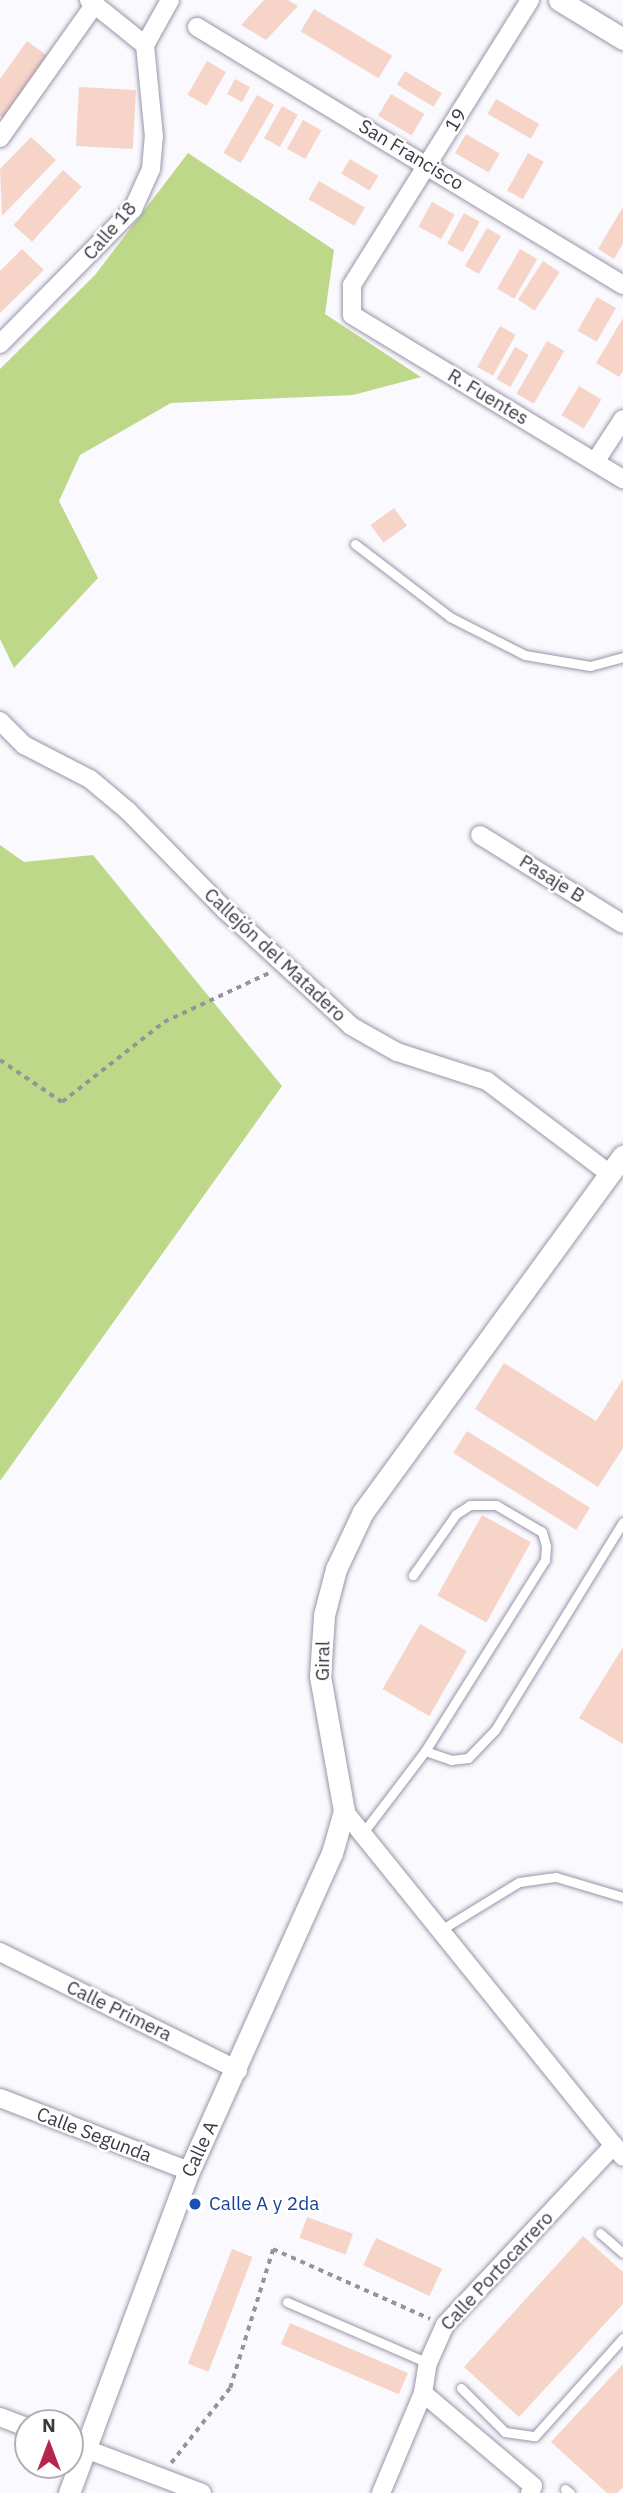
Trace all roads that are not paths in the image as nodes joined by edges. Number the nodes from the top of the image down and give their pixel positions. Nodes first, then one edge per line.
1 (530, 0) edge
2 (559, 0) edge
3 (92, 3) edge
4 (168, 4) edge
5 (197, 27) dead end
6 (623, 39) edge
7 (145, 45) junction
8 (0, 138) edge
9 (429, 165) junction
10 (623, 285) edge
11 (352, 315) joint
12 (0, 344) edge
13 (623, 419) edge
14 (595, 462) junction
15 (623, 479) edge
16 (355, 544) dead end
17 (623, 657) edge
18 (0, 721) edge
19 (480, 835) dead end
20 (623, 924) edge
21 (623, 1156) edge
22 (610, 1174) junction
23 (623, 1522) edge
24 (413, 1575) dead end
25 (425, 1751) junction
26 (344, 1811) junction
27 (362, 1834) junction
28 (623, 1897) edge
29 (439, 1931) junction
30 (0, 1952) edge
31 (238, 2070) junction
32 (0, 2098) edge
33 (618, 2151) edge
34 (189, 2171) junction
35 (600, 2233) dead end
36 (623, 2253) edge
37 (287, 2302) dead end
38 (623, 2338) edge
39 (428, 2363) junction
40 (461, 2388) dead end
41 (423, 2393) junction
42 (84, 2431) edge
43 (84, 2448) edge
44 (202, 2493) edge
45 (381, 2493) edge
46 (530, 2493) edge

1 - 9 street, 19
2 - 6 street
3 - 7 street
3 - 8 street
4 - 7 street
5 - 9 street, San Francisco
7 - 12 street, Calle 18
9 - 10 street, San Francisco
9 - 11 street, 19
11 - 14 street, R. Fuentes
13 - 14 street
14 - 15 street, R. Fuentes
16 - 17 lane
18 - 22 street, Callejón del Matadero
19 - 20 street, Pasaje B
21 - 22 street, Giral
22 - 26 street, Giral
23 - 25 lane
24 - 25 lane
25 - 27 lane
26 - 27 street, Giral
26 - 31 street, Calle A
27 - 29 street, Giral
28 - 29 lane
29 - 33 street, Giral
30 - 31 street, Calle Primera
31 - 34 street, Calle A
32 - 34 street, Calle Segunda
33 - 39 street, Calle Portocarrero
34 - 42 street, Calle A
35 - 36 lane
37 - 39 lane
38 - 40 lane
39 - 41 street, Calle Portocarrero
41 - 45 street, Calle Portocarrero
41 - 46 street
43 - 44 street

